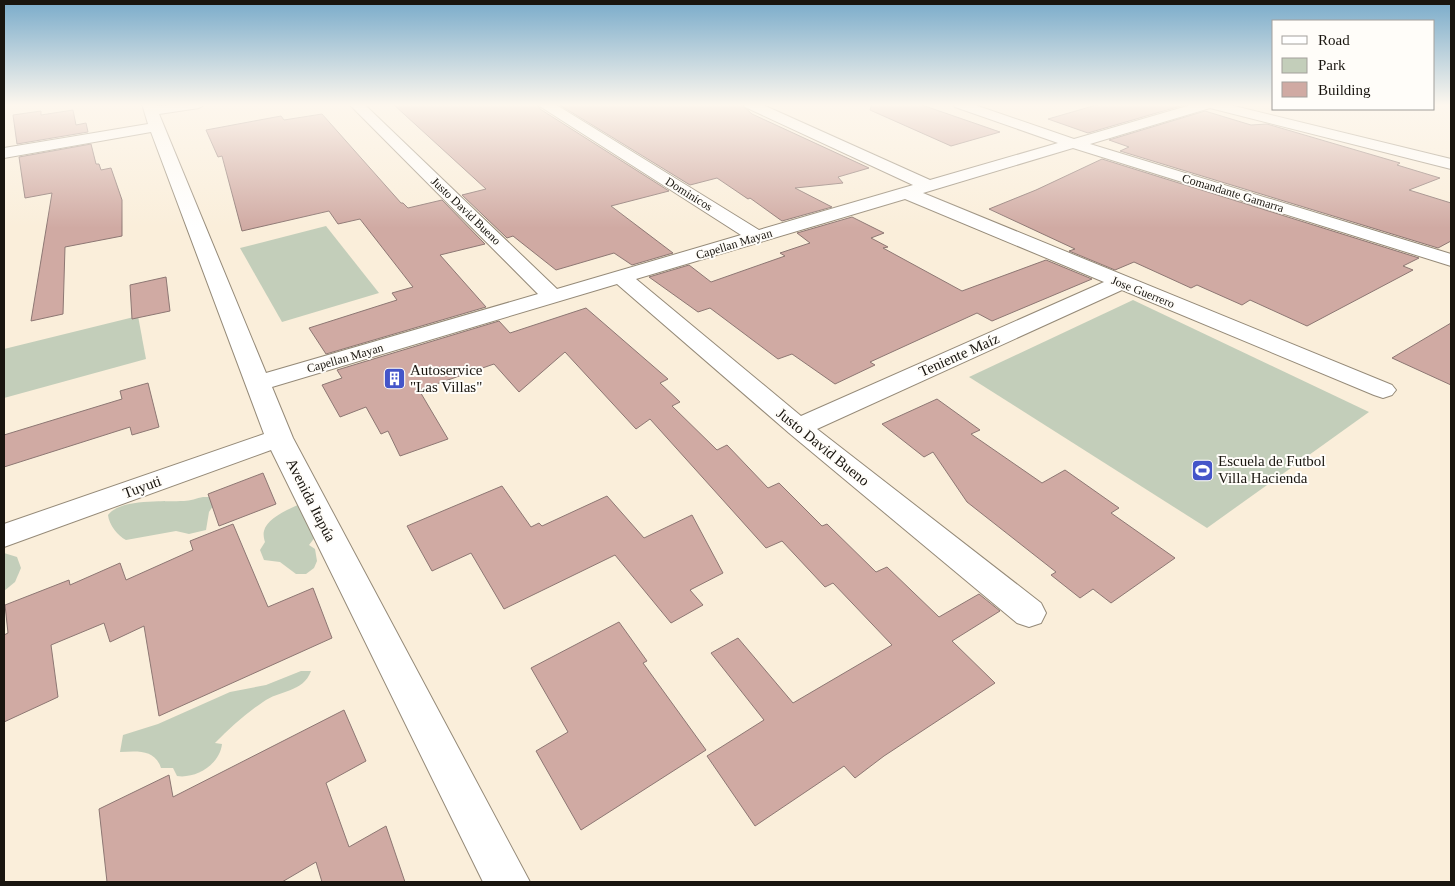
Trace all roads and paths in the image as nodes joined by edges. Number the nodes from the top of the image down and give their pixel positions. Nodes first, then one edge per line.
1 (33, 145) edge
2 (164, 145) edge
3 (398, 145) edge
4 (611, 145) edge
5 (840, 145) edge
6 (1070, 145) edge
7 (1079, 145) edge
8 (1376, 145) edge
9 (4, 153) edge
10 (1451, 164) edge
11 (926, 185) junction
12 (904, 192) junction
13 (756, 237) junction
14 (1451, 260) edge
15 (621, 278) junction
16 (1120, 283) junction
17 (554, 298) junction
18 (259, 384) junction
19 (1383, 390) dead end
20 (798, 427) junction
21 (279, 438) junction
22 (4, 536) edge
23 (1028, 613) dead end
24 (507, 882) edge

1 - 9 street
2 - 18 street, Avenida Itapúa
3 - 17 street, Justo David Bueno
4 - 13 street, Dominicos
5 - 11 street
6 - 11 street, Capellan Mayan
7 - 14 street, Comandante Gamarra
8 - 10 street
11 - 12 street, Capellan Mayan
12 - 13 street, Capellan Mayan
12 - 16 street, Jose Guerrero
13 - 15 street, Capellan Mayan
15 - 17 street, Capellan Mayan
15 - 20 street, Justo David Bueno
16 - 19 street, Jose Guerrero
16 - 20 street, Teniente Maíz
17 - 18 street, Capellan Mayan
18 - 21 street, Avenida Itapúa
20 - 23 street, Justo David Bueno
21 - 22 street, Tuyuti
21 - 24 street, Avenida Itapúa

